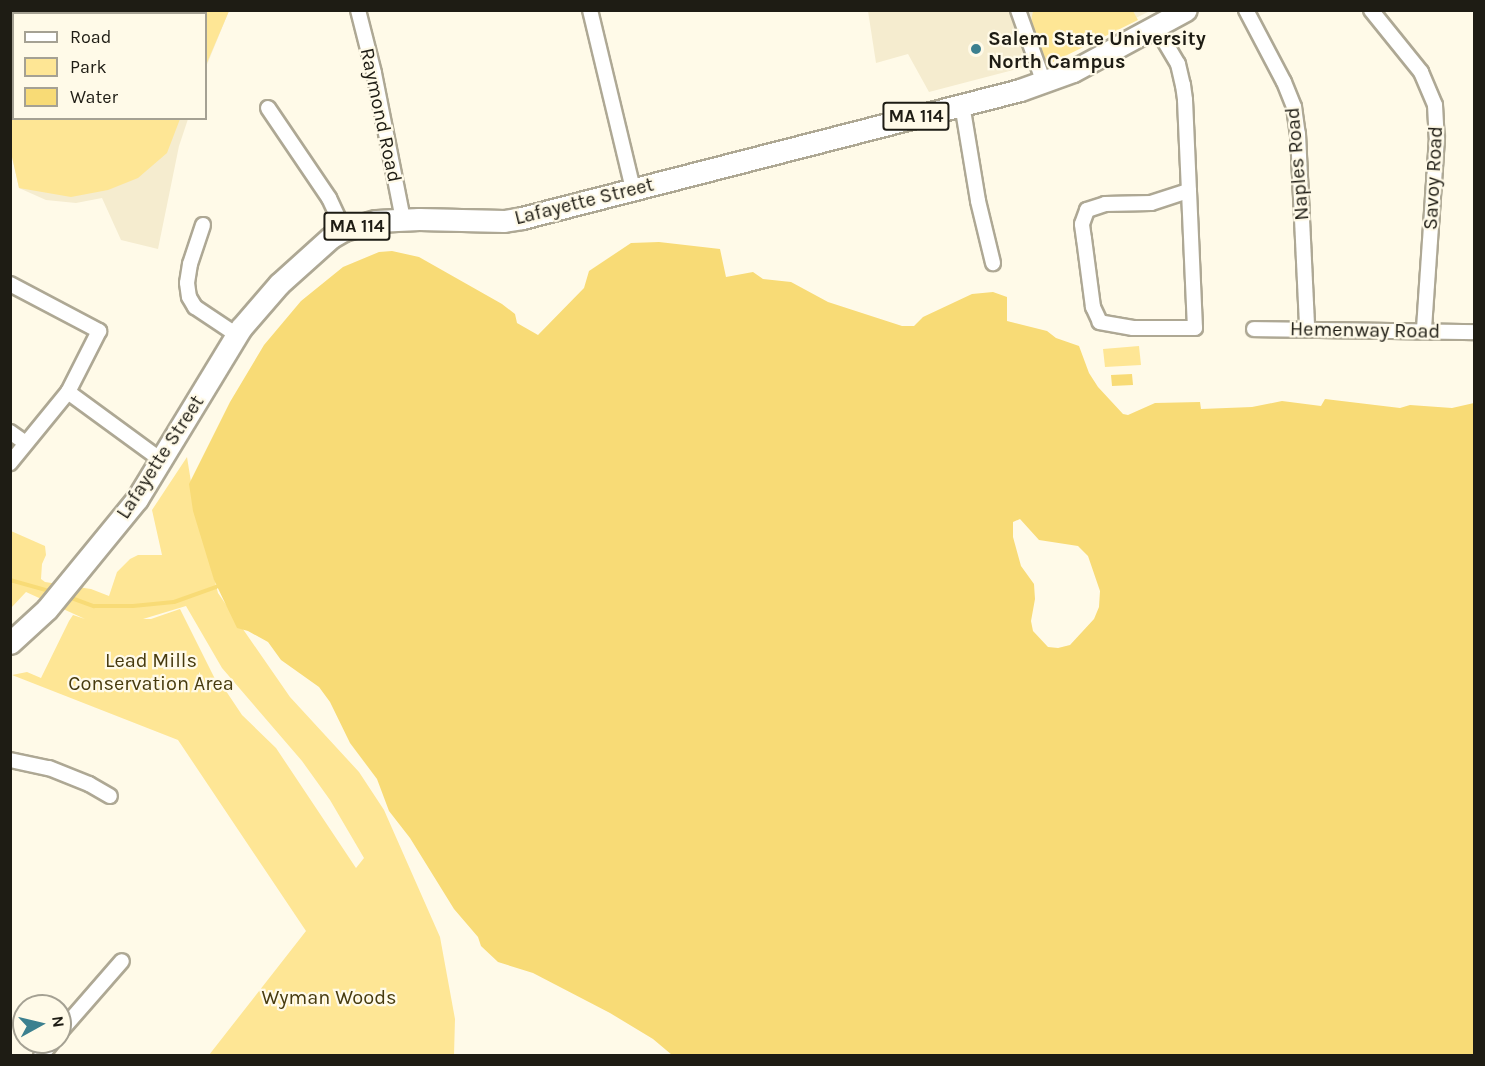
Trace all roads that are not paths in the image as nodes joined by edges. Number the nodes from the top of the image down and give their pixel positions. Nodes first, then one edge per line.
1 (358, 10) edge
2 (590, 10) edge
3 (1018, 10) edge
4 (1186, 10) edge
5 (1246, 10) edge
6 (1371, 10) edge
7 (1156, 27) junction
8 (1044, 83) junction
9 (962, 104) junction
10 (268, 108) dead end
11 (633, 189) junction
12 (1189, 191) junction
13 (403, 219) junction
14 (203, 225) dead end
15 (345, 230) junction
16 (993, 263) dead end
17 (10, 285) edge
18 (1307, 328) junction
19 (1254, 329) dead end
20 (1424, 330) junction
21 (1474, 332) edge
22 (237, 335) junction
23 (68, 392) junction
24 (10, 432) edge
25 (26, 443) junction
26 (161, 460) junction
27 (10, 463) edge
28 (10, 643) edge
29 (10, 760) edge
30 (110, 796) dead end
31 (122, 961) dead end
32 (72, 1018) edge

1 - 13 street, Raymond Road
2 - 11 street
3 - 8 street
4 - 7 main road, Lafayette Street / MA 114
5 - 18 street, Naples Road
6 - 20 street, Savoy Road
7 - 8 main road, Lafayette Street / MA 114
7 - 12 street
8 - 9 main road, Lafayette Street / MA 114
9 - 11 main road, Lafayette Street / MA 114
9 - 16 street
10 - 15 street
11 - 13 main road, Lafayette Street / MA 114
12 - 12 street
13 - 15 main road, Lafayette Street / MA 114
14 - 22 street
15 - 22 main road, Lafayette Street / MA 114
17 - 23 street
18 - 19 street, Hemenway Road
18 - 20 street, Hemenway Road
20 - 21 street, Hemenway Road
22 - 26 main road, Lafayette Street / MA 114
23 - 25 street
23 - 26 street
24 - 25 street
25 - 27 street
26 - 28 main road, Lafayette Street / MA 114
29 - 30 street
31 - 32 street

